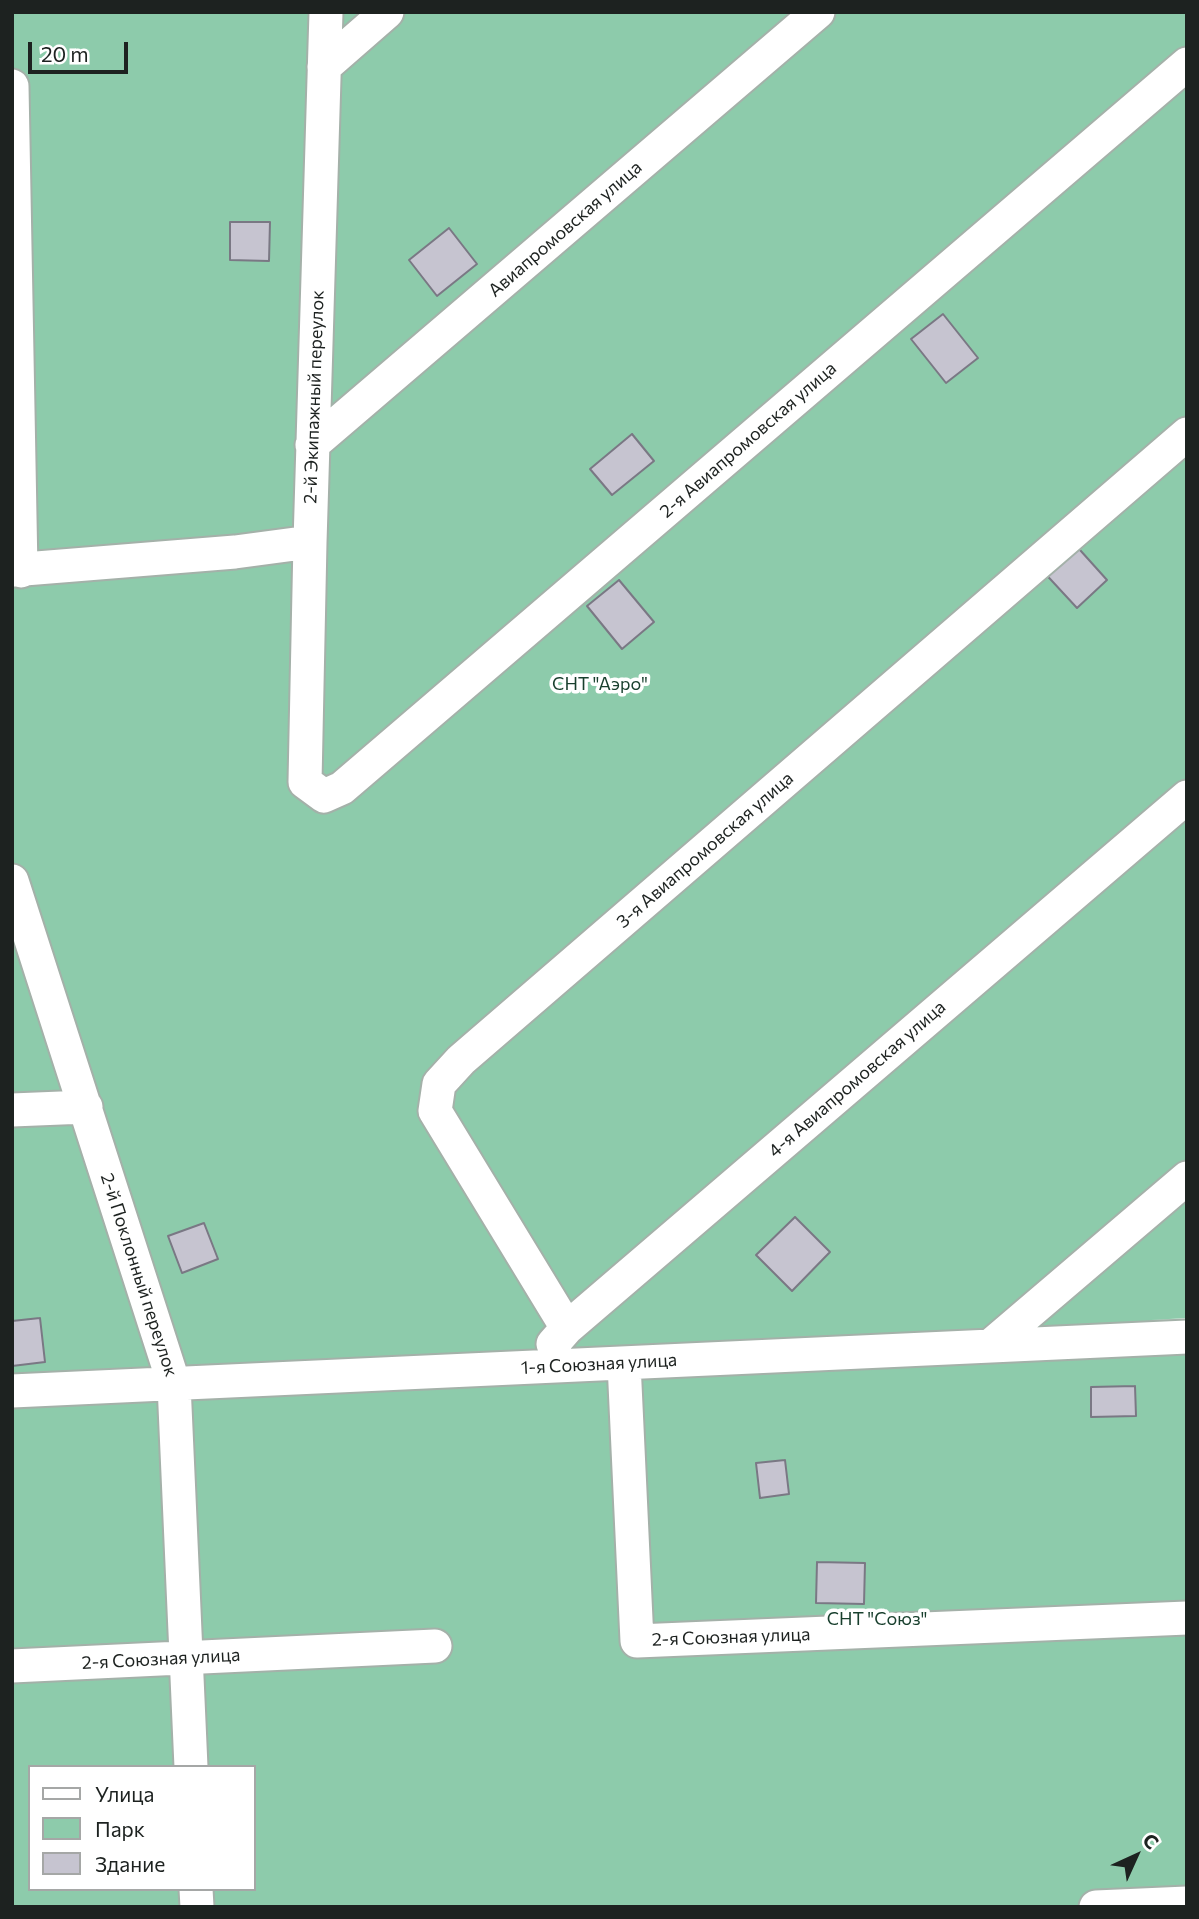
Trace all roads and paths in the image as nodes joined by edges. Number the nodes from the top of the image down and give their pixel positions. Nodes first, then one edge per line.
1 (326, 12) edge
2 (387, 12) edge
3 (818, 12) edge
4 (1187, 64) edge
5 (324, 66) junction
6 (12, 86) edge
7 (1187, 434) edge
8 (313, 445) junction
9 (310, 542) junction
10 (17, 570) edge
11 (305, 782) joint
12 (1187, 797) edge
13 (12, 880) edge
14 (86, 1107) junction
15 (12, 1110) edge
16 (1187, 1178) edge
17 (567, 1328) junction
18 (1187, 1337) edge
19 (990, 1346) junction
20 (624, 1363) junction
21 (535, 1367) junction
22 (174, 1384) junction
23 (12, 1391) edge
24 (1187, 1618) edge
25 (435, 1646) dead end
26 (186, 1658) junction
27 (12, 1666) edge
28 (191, 1765) edge
29 (1187, 1902) edge
30 (1096, 1907) edge

1 - 5 street, 2-й Экипажный переулок
2 - 5 street
3 - 8 street, Авиапромовская улица
4 - 11 street, 2-я Авиапромовская улица
5 - 8 street, 2-й Экипажный переулок
6 - 10 street
7 - 17 street, 3-я Авиапромовская улица
8 - 9 street, 2-й Экипажный переулок
9 - 10 street
9 - 11 street, 2-й Экипажный переулок
12 - 17 street, 4-я Авиапромовская улица
13 - 14 street, 2-й Поклонный переулок
14 - 15 street
14 - 22 street, 2-й Поклонный переулок
16 - 19 street
17 - 21 street, 4-я Авиапромовская улица
18 - 19 street, 1-я Союзная улица
19 - 20 street, 1-я Союзная улица
20 - 21 street, 1-я Союзная улица
20 - 24 street, 2-я Союзная улица
21 - 22 street, 1-я Союзная улица
22 - 23 street, 1-я Союзная улица
22 - 26 street, 2-й Поклонный переулок
25 - 26 street, 2-я Союзная улица
26 - 27 street, 2-я Союзная улица
26 - 28 street, 2-й Поклонный переулок
29 - 30 street

